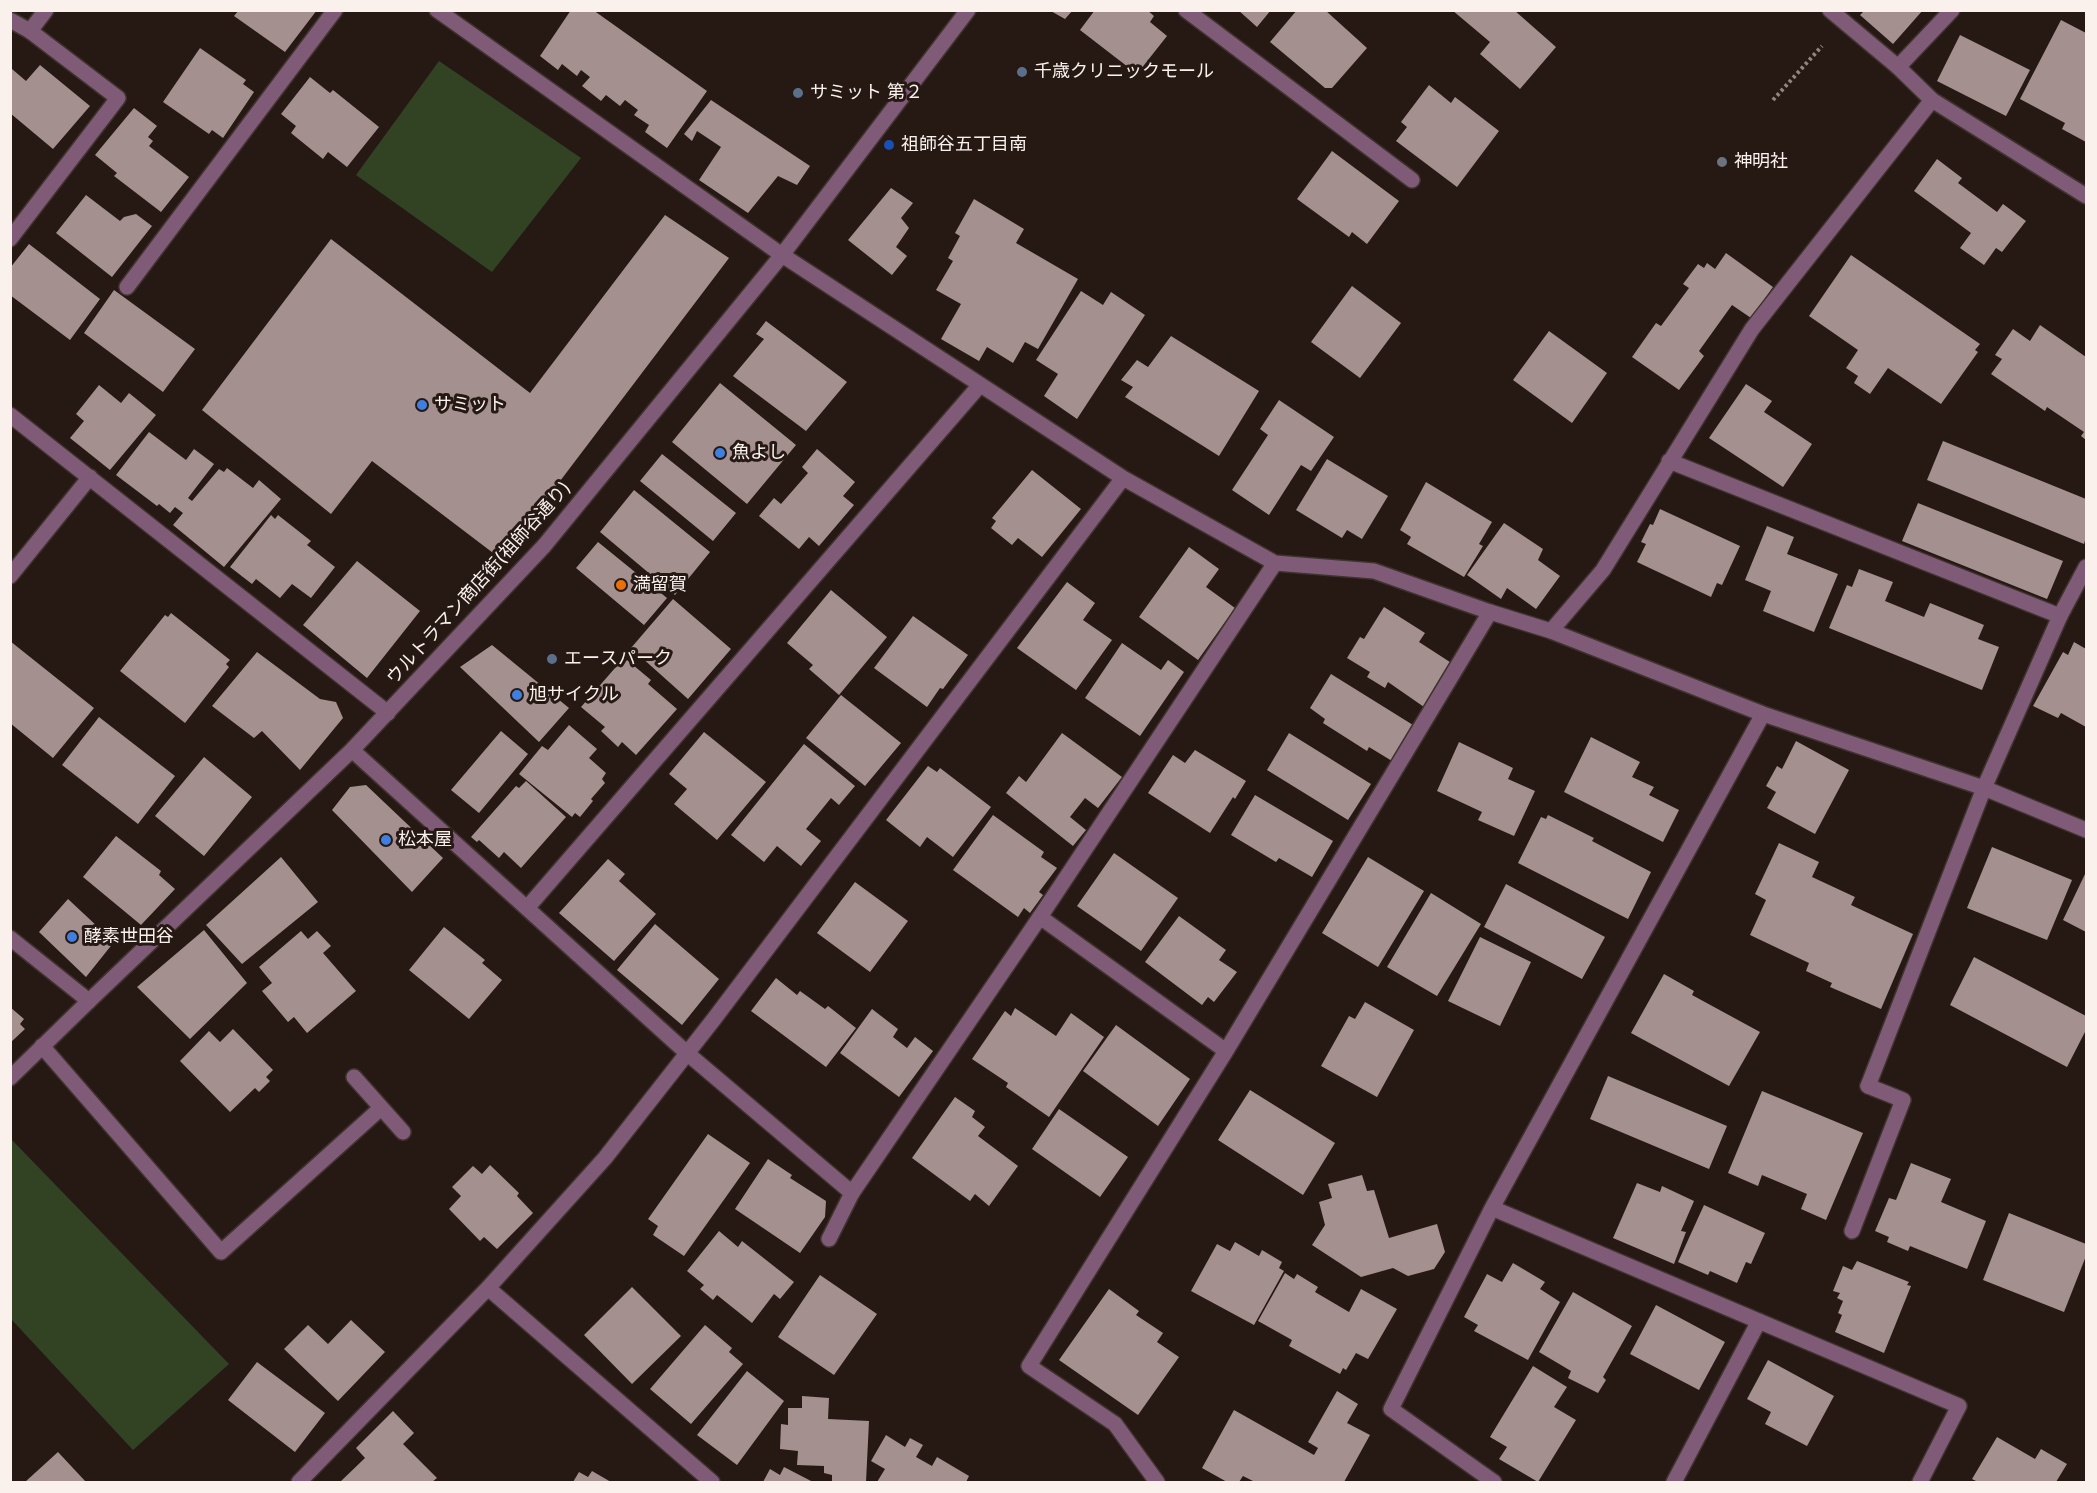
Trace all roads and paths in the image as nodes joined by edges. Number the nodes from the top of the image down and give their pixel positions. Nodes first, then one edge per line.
1 (46, 10) edge
2 (335, 10) edge
3 (437, 10) edge
4 (968, 10) edge
5 (1186, 10) edge
6 (1830, 10) edge
7 (1952, 10) edge
8 (10, 20) edge
9 (1843, 23) junction
10 (30, 32) junction
11 (1898, 67) junction
12 (1773, 100) dead end
13 (1932, 100) junction
14 (1412, 180) dead end
15 (2086, 196) edge
16 (10, 239) edge
17 (782, 255) junction
18 (127, 287) dead end
19 (980, 385) junction
20 (10, 415) edge
21 (1669, 461) junction
22 (90, 477) junction
23 (1123, 478) junction
24 (1275, 563) junction
25 (2086, 567) edge
26 (10, 576) edge
27 (1490, 612) junction
28 (2060, 616) junction
29 (1551, 631) junction
30 (388, 713) junction
31 (1763, 714) junction
32 (352, 750) junction
33 (1984, 788) junction
34 (2086, 830) edge
35 (527, 908) junction
36 (1040, 917) junction
37 (10, 939) edge
38 (89, 1000) junction
39 (42, 1046) junction
40 (1226, 1051) junction
41 (688, 1054) junction
42 (354, 1077) dead end
43 (10, 1078) edge
44 (381, 1108) junction
45 (403, 1132) dead end
46 (852, 1193) junction
47 (1492, 1208) junction
48 (1852, 1231) dead end
49 (829, 1239) dead end
50 (488, 1288) junction
51 (1760, 1321) junction
52 (299, 1482) edge
53 (712, 1482) edge
54 (1157, 1482) edge
55 (1494, 1482) edge
56 (1674, 1482) edge
57 (1920, 1482) edge

1 - 10 street
2 - 18 street
3 - 17 street
4 - 17 street, ウルトラマン商店街(祖師谷通り)
5 - 14 street
6 - 9 street
7 - 11 street
8 - 10 street
9 - 11 street
9 - 12 path
10 - 16 street
11 - 13 street
13 - 15 street
13 - 21 street
17 - 19 street
17 - 30 street, ウルトラマン商店街(祖師谷通り)
19 - 23 street
19 - 35 street
20 - 22 street
21 - 28 street
21 - 29 street
22 - 26 street
22 - 30 street
23 - 24 street
23 - 41 street
24 - 27 street
24 - 36 street
25 - 28 street
27 - 29 street
27 - 40 street
28 - 33 street
29 - 31 street
30 - 32 street, ウルトラマン商店街(祖師谷通り)
31 - 33 street
31 - 47 street
32 - 35 street
32 - 38 street, ウルトラマン商店街(祖師谷通り)
33 - 34 street
33 - 48 street
35 - 41 street
36 - 40 street
36 - 46 street
37 - 38 street
38 - 39 street, ウルトラマン商店街(祖師谷通り)
39 - 43 street, ウルトラマン商店街(祖師谷通り)
39 - 44 street
40 - 54 street
41 - 46 street
41 - 50 street
42 - 44 street
44 - 45 street
46 - 49 street
47 - 51 street
47 - 55 street
50 - 52 street
50 - 53 street
51 - 56 street
51 - 57 street

